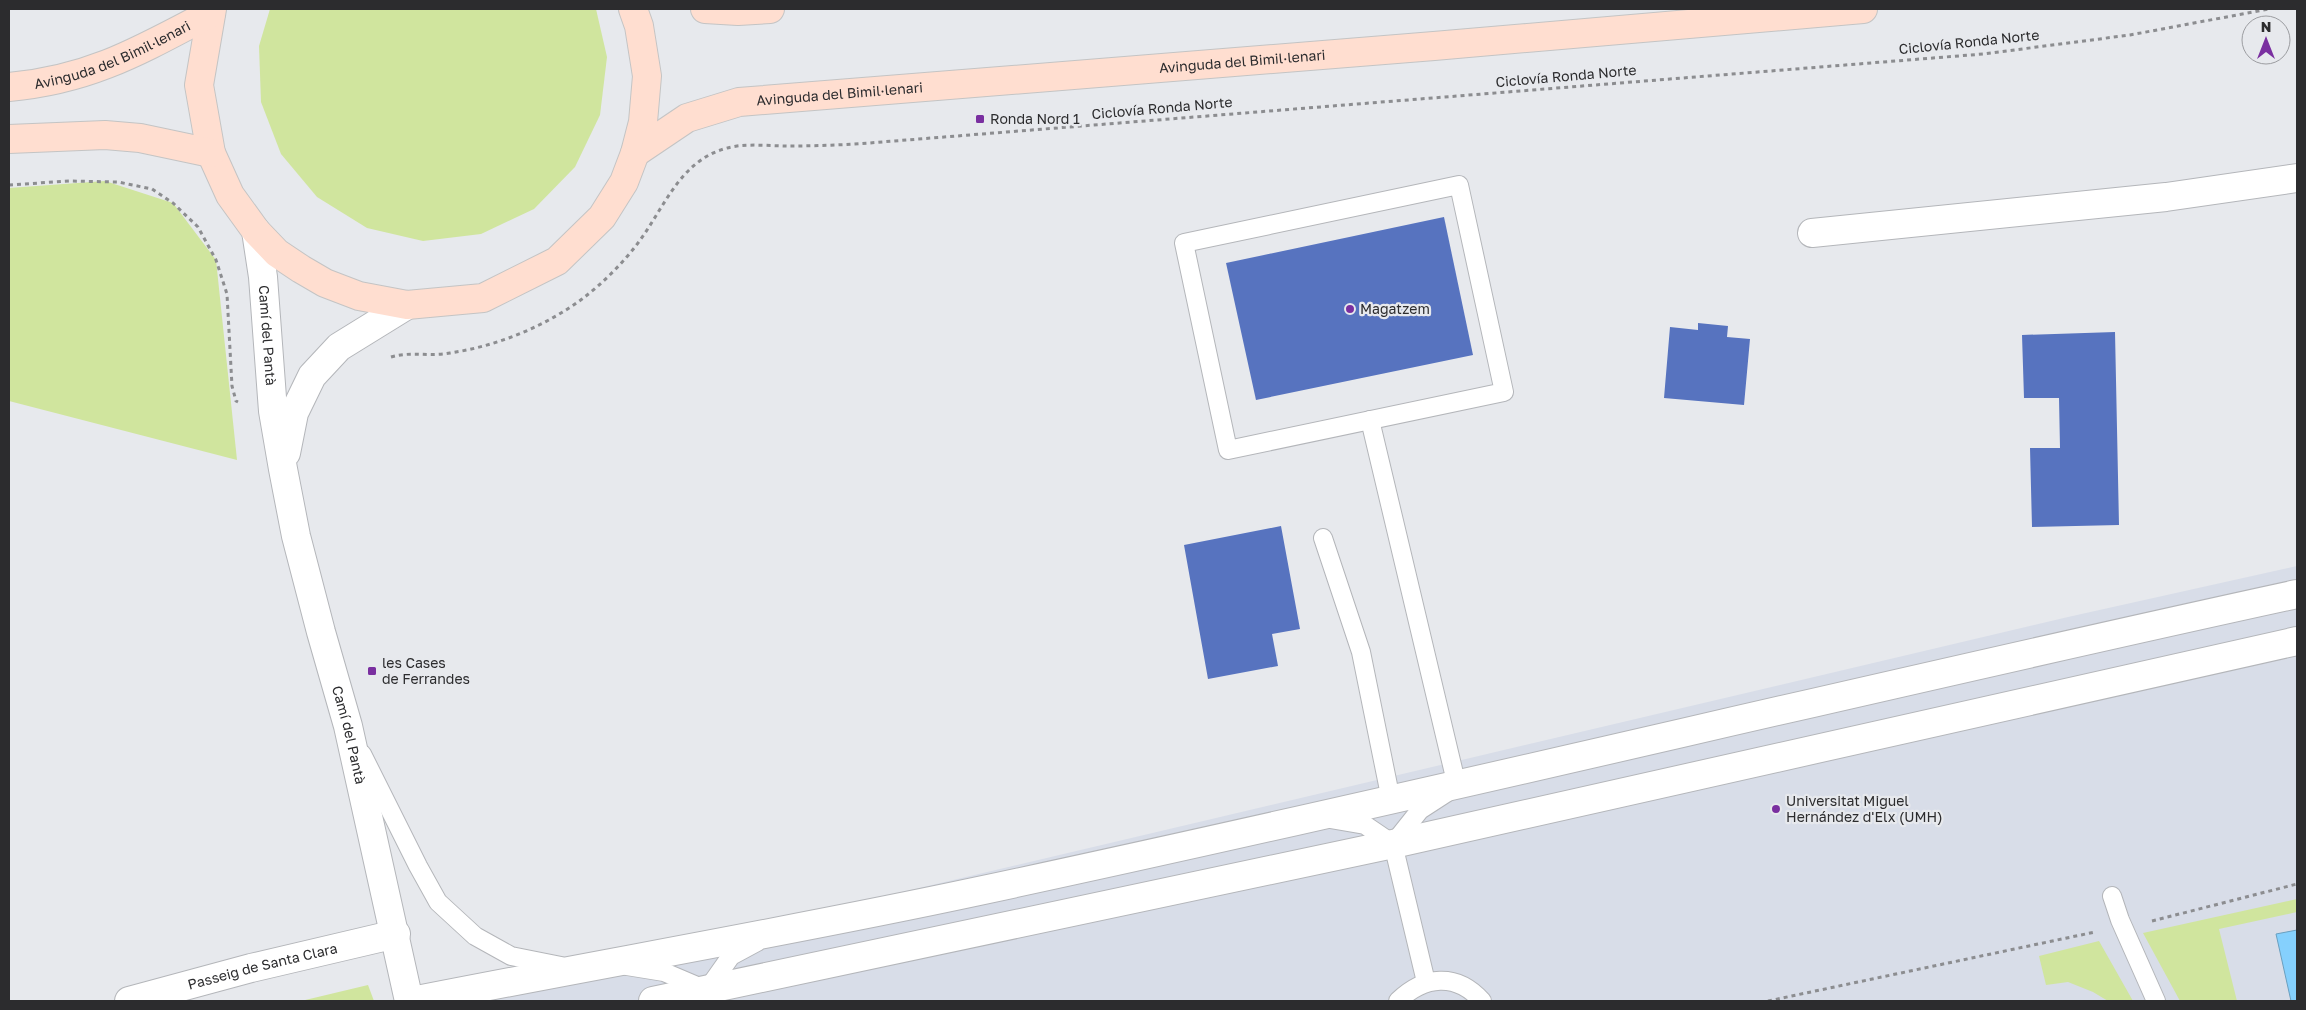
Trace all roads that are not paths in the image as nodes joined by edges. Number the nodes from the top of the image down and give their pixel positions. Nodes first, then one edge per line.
1 (632, 9) edge
2 (705, 9) edge
3 (770, 9) edge
4 (1863, 9) edge
5 (212, 11) edge
6 (9, 87) edge
7 (9, 139) edge
8 (211, 153) junction
9 (636, 153) junction
10 (2297, 178) edge
11 (256, 231) junction
12 (1812, 233) dead end
13 (407, 305) junction
14 (1370, 420) junction
15 (283, 469) junction
16 (1323, 538) dead end
17 (2297, 594) edge
18 (2297, 641) edge
19 (348, 726) junction
20 (1458, 786) junction
21 (1391, 800) junction
22 (1316, 816) junction
23 (1393, 844) junction
24 (2112, 896) dead end
25 (780, 930) junction
26 (396, 934) junction
27 (595, 965) junction
28 (1426, 982) junction
29 (708, 996) edge
30 (129, 1001) edge
31 (411, 1001) edge
32 (653, 1001) edge
33 (1398, 1001) edge
34 (1482, 1001) edge
35 (2156, 1001) edge

1 - 9 main road
2 - 3 main road
4 - 9 main road, Avinguda del Bimil·lenari
5 - 6 main road, Avinguda del Bimil·lenari
5 - 8 main road
7 - 8 main road
8 - 11 main road
9 - 13 main road
10 - 12 street
11 - 13 main road
11 - 15 street, Camí del Pantà
13 - 15 street, Camí del Pantà
14 - 14 lane
14 - 20 lane
15 - 19 street, Camí del Pantà
16 - 21 lane
17 - 20 street
18 - 23 street
19 - 26 street, Camí del Pantà
19 - 27 lane
20 - 21 street
20 - 23 lane
21 - 22 street
22 - 23 lane
22 - 25 street
23 - 28 lane
23 - 29 street
24 - 35 lane
25 - 27 street
25 - 29 lane
26 - 30 street, Passeig de Santa Clara
26 - 31 street, Camí del Pantà
27 - 29 lane
27 - 31 street
28 - 33 lane
28 - 34 lane
29 - 32 street

